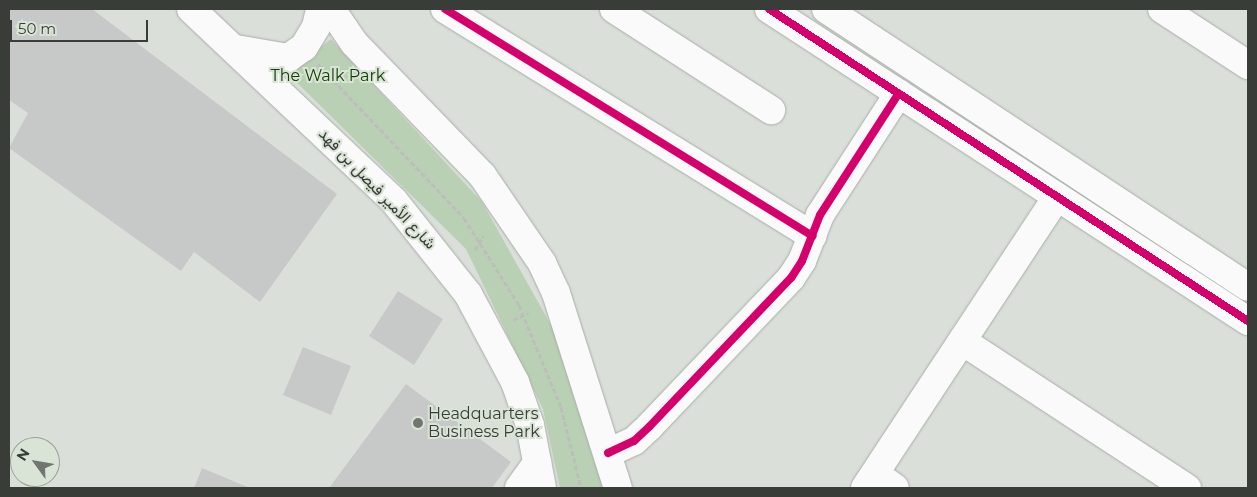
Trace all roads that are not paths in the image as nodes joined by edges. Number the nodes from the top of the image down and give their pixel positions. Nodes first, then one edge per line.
1 (191, 9) edge
2 (320, 9) edge
3 (331, 9) edge
4 (614, 9) edge
5 (769, 9) edge
6 (826, 9) edge
7 (1162, 9) edge
8 (452, 11) edge
9 (236, 49) junction
10 (1246, 57) edge
11 (899, 93) junction
12 (771, 110) dead end
13 (1057, 196) junction
14 (812, 236) junction
15 (1248, 287) edge
16 (1248, 321) edge
17 (962, 341) junction
18 (608, 454) junction
19 (540, 476) edge
20 (878, 484) edge
21 (519, 488) edge
22 (618, 488) edge
23 (1187, 488) edge

1 - 9 street, شارع الأمير فيصل بن فهد
2 - 9 street
3 - 18 street
4 - 12 street
5 - 11 street
6 - 15 street
7 - 10 street
8 - 14 street
9 - 19 street, شارع الأمير فيصل بن فهد
11 - 13 street
11 - 14 street
13 - 16 street
13 - 17 street
14 - 18 street
17 - 20 street
17 - 23 street
18 - 22 street
19 - 21 street

